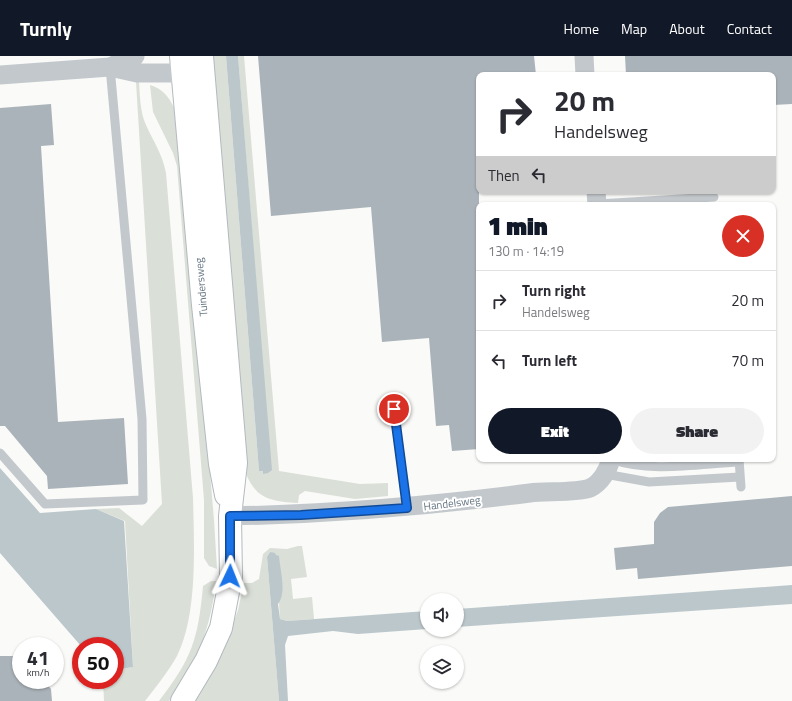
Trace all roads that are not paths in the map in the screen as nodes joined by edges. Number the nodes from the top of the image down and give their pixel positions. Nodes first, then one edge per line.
1 (135, 56) edge
2 (584, 56) edge
3 (201, 57) edge
4 (87, 63) edge
5 (181, 64) edge
6 (110, 67) junction
7 (585, 72) edge
8 (0, 75) edge
9 (714, 198) edge
10 (597, 200) edge
11 (394, 409) dead end
12 (0, 454) edge
13 (712, 462) edge
14 (739, 462) edge
15 (609, 464) edge
16 (740, 477) junction
17 (741, 488) dead end
18 (407, 508) junction
19 (230, 516) junction
20 (182, 701) edge

1 - 6 street
2 - 7 street
3 - 5 street
3 - 19 main road, Tuindersweg
4 - 6 street
4 - 8 street
5 - 6 street
5 - 19 main road, Tuindersweg
6 - 12 lane
9 - 10 lane
11 - 18 lane
13 - 15 lane
14 - 16 lane
15 - 16 lane
15 - 18 street, Handelsweg
16 - 17 lane
18 - 19 street, Handelsweg
19 - 20 main road, Tuindersweg

